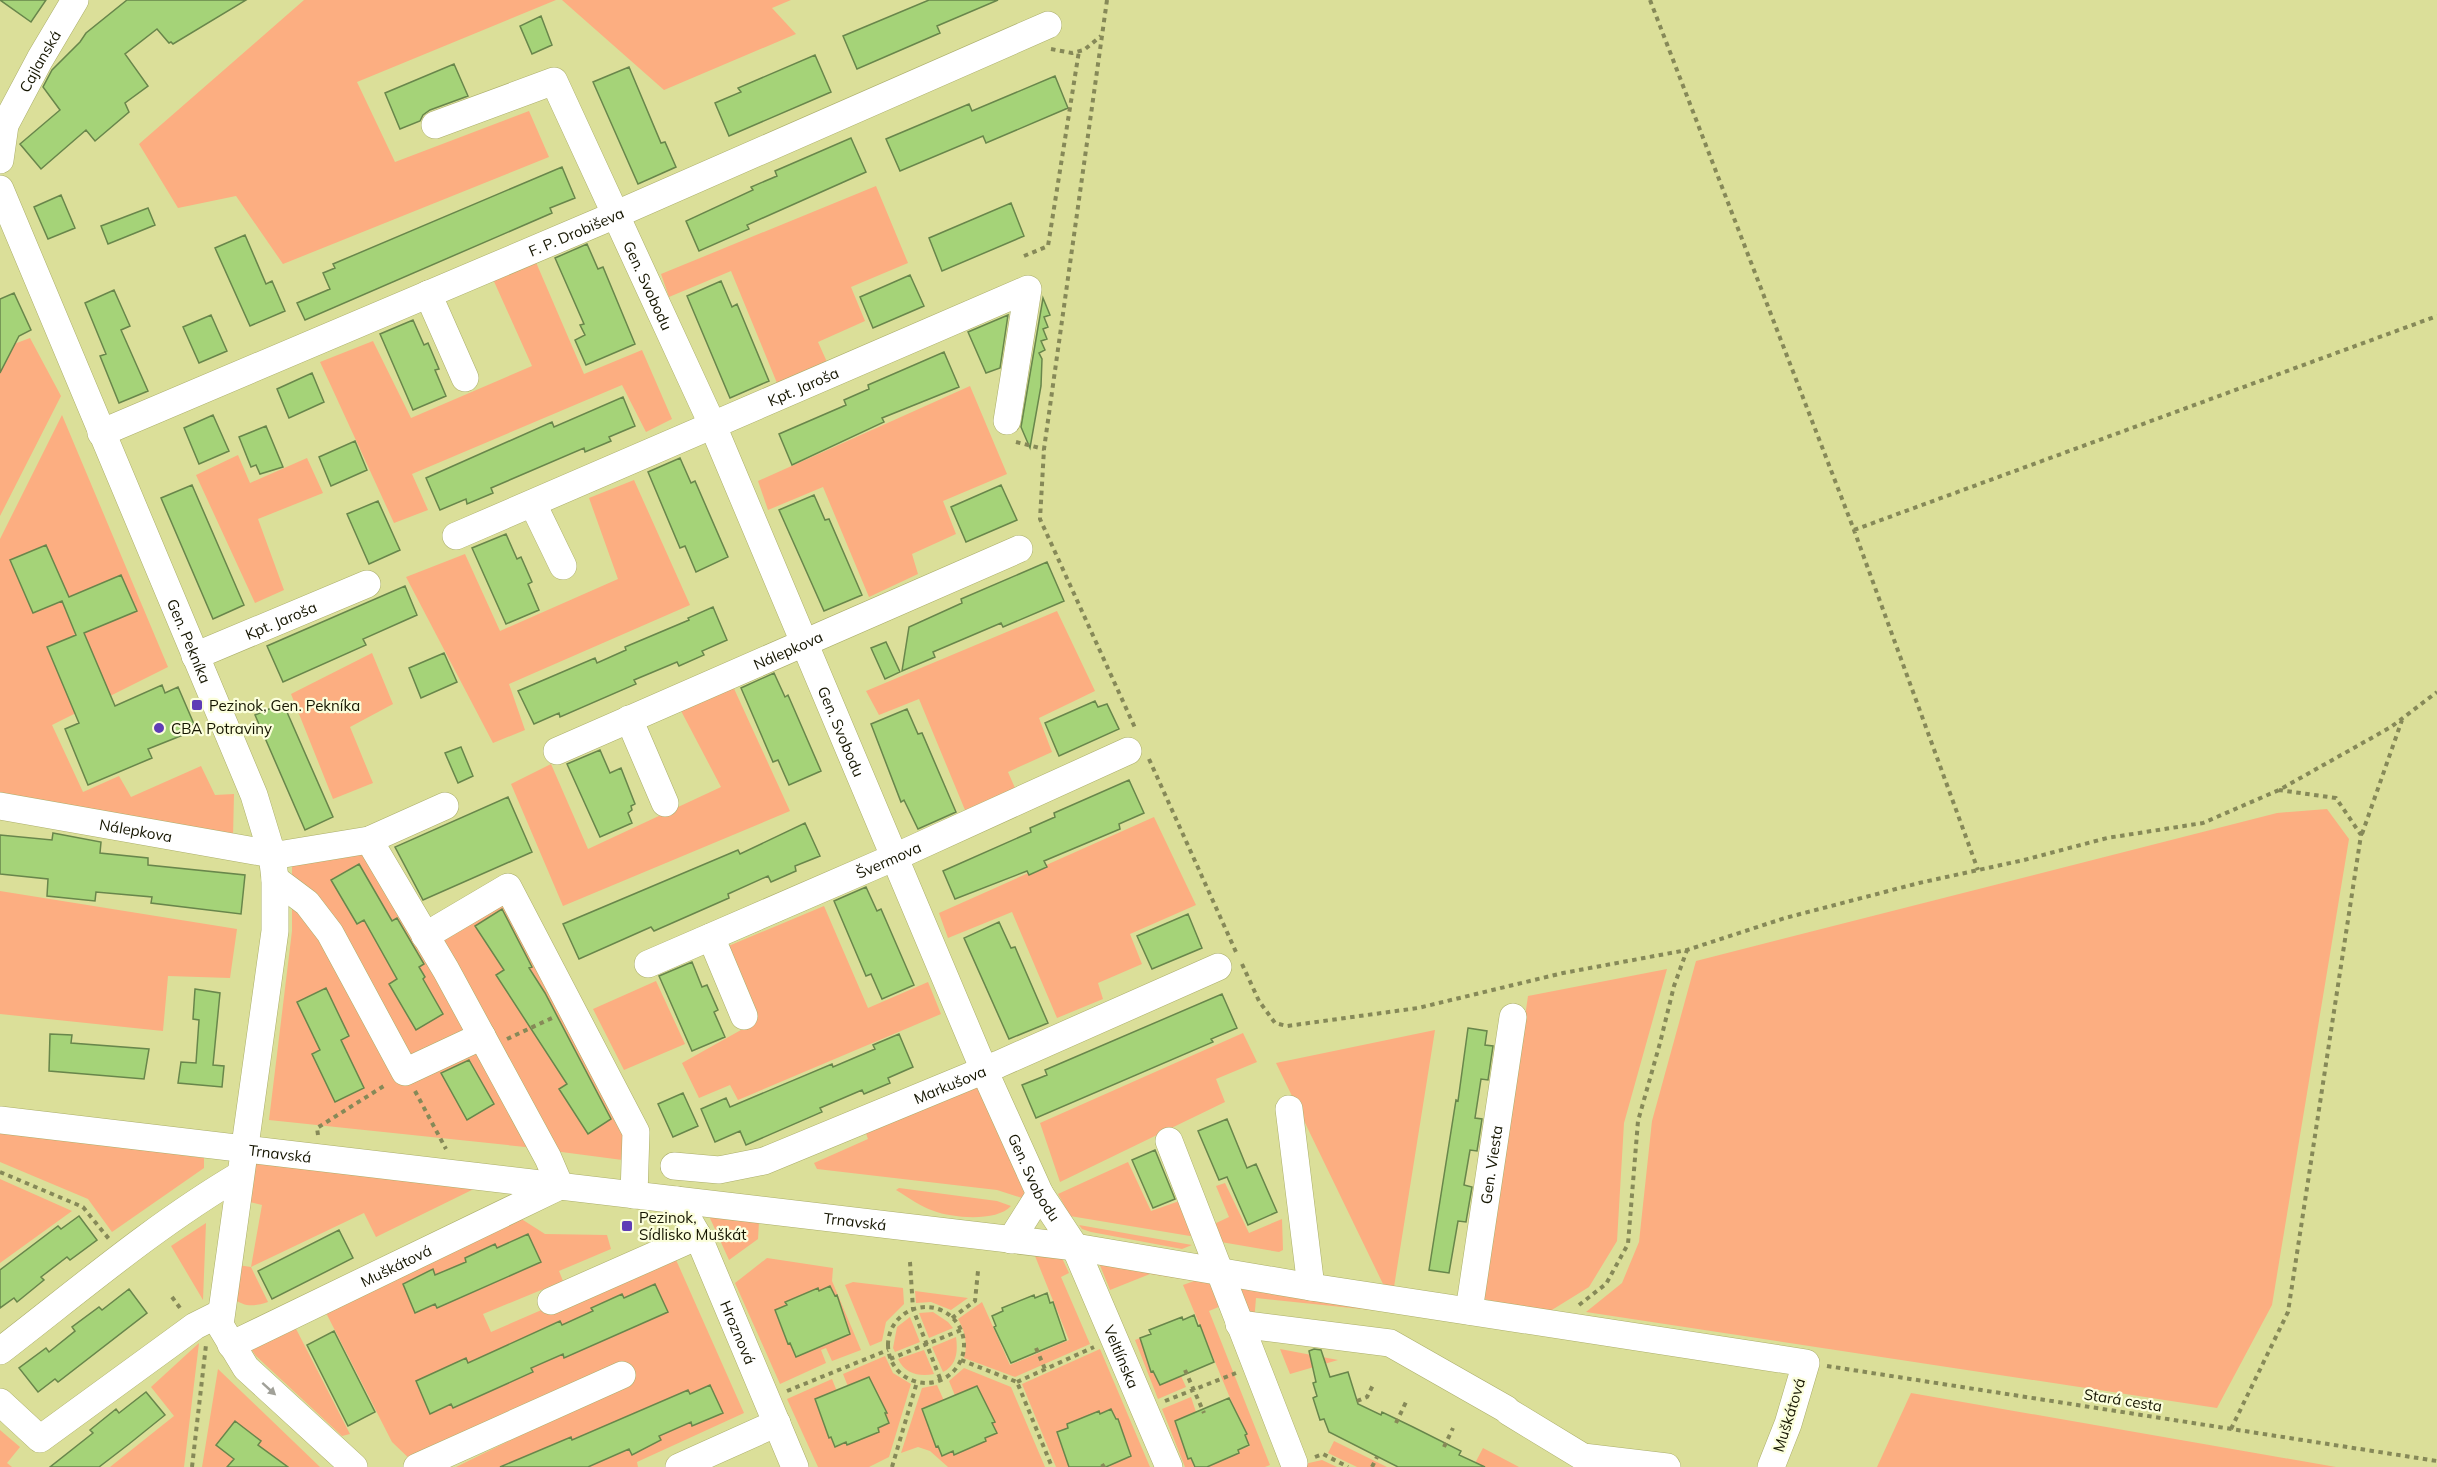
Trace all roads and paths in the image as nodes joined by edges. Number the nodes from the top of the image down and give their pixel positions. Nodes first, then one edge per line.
1 (75, 0) edge
2 (1107, 0) edge
3 (1650, 0) edge
4 (1102, 36) junction
5 (1049, 37) joint
6 (1079, 51) junction
7 (435, 126) dead end
8 (0, 160) edge
9 (0, 189) edge
10 (616, 214) junction
11 (1024, 256) dead end
12 (428, 294) junction
13 (2437, 316) edge
14 (465, 378) dead end
15 (1007, 421) dead end
16 (712, 426) junction
17 (101, 433) junction
18 (533, 504) junction
19 (1854, 530) junction
20 (456, 536) dead end
21 (1019, 549) dead end
22 (563, 566) dead end
23 (366, 584) dead end
24 (804, 642) junction
25 (195, 657) junction
26 (2437, 692) edge
27 (629, 719) junction
28 (2402, 719) junction
29 (1137, 747) junction
30 (557, 752) dead end
31 (2279, 790) junction
32 (665, 803) dead end
33 (0, 806) edge
34 (445, 806) dead end
35 (2361, 835) junction
36 (369, 840) junction
37 (895, 857) junction
38 (273, 867) junction
39 (1978, 870) junction
40 (425, 936) junction
41 (711, 937) junction
42 (1687, 950) junction
43 (648, 964) dead end
44 (1218, 967) dead end
45 (571, 1008) junction
46 (744, 1016) dead end
47 (1513, 1017) dead end
48 (485, 1042) junction
49 (984, 1070) junction
50 (405, 1072) junction
51 (1289, 1109) dead end
52 (0, 1120) edge
53 (318, 1135) dead end
54 (1169, 1141) dead end
55 (446, 1149) dead end
56 (243, 1162) junction
57 (674, 1166) dead end
58 (0, 1172) edge
59 (560, 1186) junction
60 (1040, 1194) junction
61 (634, 1195) junction
62 (677, 1200) junction
63 (698, 1236) junction
64 (1011, 1240) junction
65 (112, 1241) dead end
66 (1075, 1247) junction
67 (910, 1262) dead end
68 (978, 1271) dead end
69 (1220, 1272) junction
70 (1311, 1287) junction
71 (551, 1301) dead end
72 (913, 1309) junction
73 (1469, 1311) junction
74 (221, 1313) junction
75 (952, 1318) junction
76 (1239, 1324) junction
77 (1555, 1324) junction
78 (961, 1330) junction
79 (1113, 1338) junction
80 (219, 1343) junction
81 (927, 1345) junction
82 (1036, 1348) dead end
83 (888, 1350) junction
84 (0, 1351) edge
85 (890, 1359) junction
86 (961, 1360) junction
87 (1840, 1362) dead end
88 (1806, 1363) junction
89 (1256, 1365) junction
90 (1841, 1368) junction
91 (1045, 1369) junction
92 (1185, 1370) dead end
93 (622, 1376) dead end
94 (941, 1381) junction
95 (917, 1382) junction
96 (1017, 1382) junction
97 (1373, 1385) dead end
98 (1193, 1390) junction
99 (1357, 1401) dead end
100 (0, 1402) edge
101 (1406, 1402) dead end
102 (1144, 1409) junction
103 (772, 1412) junction
104 (1203, 1413) dead end
105 (1396, 1423) dead end
106 (1453, 1428) dead end
107 (2231, 1429) junction
108 (1444, 1447) dead end
109 (1377, 1457) dead end
110 (2437, 1461) edge
111 (1294, 1463) joint
112 (192, 1467) edge
113 (354, 1467) edge
114 (417, 1467) edge
115 (679, 1467) edge
116 (795, 1467) edge
117 (892, 1467) edge
118 (1052, 1467) edge
119 (1169, 1467) edge
120 (1348, 1467) edge
121 (1372, 1467) edge
122 (1667, 1467) edge
123 (1771, 1467) edge

1 - 8 street, Cajlanská
2 - 4 path
3 - 19 path
4 - 6 path
4 - 29 path
5 - 6 path
5 - 10 street, F. P. Drobiševa
6 - 11 path
7 - 10 street, Gen. Svobodu
9 - 17 street, Gen. Pekníka
10 - 12 street, F. P. Drobiševa
10 - 16 street, Gen. Svobodu
12 - 14 street
12 - 17 street, F. P. Drobiševa
13 - 19 path
15 - 16 street, Kpt. Jaroša
16 - 18 street, Kpt. Jaroša
16 - 24 street, Gen. Svobodu
17 - 25 street, Gen. Pekníka
18 - 20 street, Kpt. Jaroša
18 - 22 street
19 - 39 path
21 - 24 street, Nálepkova
23 - 25 street, Kpt. Jaroša
24 - 27 street, Nálepkova
24 - 37 street, Gen. Svobodu
25 - 38 street, Gen. Pekníka
26 - 28 path
27 - 30 street, Nálepkova
27 - 32 street
28 - 31 path
28 - 35 path
29 - 37 street, Švermova
29 - 42 path
31 - 35 path
31 - 39 path
33 - 38 street, Nálepkova
34 - 36 street
35 - 107 path
36 - 38 street
36 - 40 street
37 - 41 street, Švermova
37 - 49 street, Gen. Svobodu
38 - 50 street
38 - 56 street, Gen. Pekníka
39 - 42 path
40 - 45 street
40 - 48 street
41 - 43 street, Švermova
41 - 46 street
42 - 77 path
44 - 49 street, Markušova
45 - 48 path
45 - 61 street
47 - 73 street, Gen. Viesta
48 - 50 street
48 - 59 street
49 - 57 street, Markušova
49 - 60 street, Gen. Svobodu
50 - 53 path
50 - 55 path
51 - 70 street
52 - 56 street, Trnavská
54 - 69 street
56 - 59 street, Trnavská
56 - 74 street
56 - 84 street
58 - 65 path
59 - 61 street, Trnavská
59 - 80 street, Muškátová
60 - 64 street
60 - 66 street, Gen. Svobodu
61 - 62 street, Trnavská
62 - 63 street, Hroznová
62 - 64 street, Trnavská
63 - 71 street
63 - 103 street, Hroznová
64 - 66 street, Trnavská
66 - 69 street, Trnavská
66 - 79 street, Veltlínska
67 - 72 path
68 - 75 path
69 - 70 street, Trnavská
69 - 76 street
70 - 73 street, Trnavská
72 - 75 path
72 - 81 path
72 - 83 path
73 - 77 street, Trnavská
74 - 80 street
74 - 100 street
75 - 78 path
76 - 89 street
76 - 122 street
77 - 88 street, Trnavská
78 - 81 path
78 - 86 path
79 - 91 path
79 - 102 street, Veltlínska
80 - 112 path
80 -> 113 street
81 - 85 path
81 - 94 path
82 - 91 path
83 - 85 path
83 - 103 path
85 - 95 path
86 - 94 path
86 - 96 path
87 - 90 path
88 - 90 path, Stará cesta
88 - 123 street, Muškátová
89 - 98 path
89 - 111 street
90 - 107 path, Stará cesta
91 - 96 path
92 - 98 path
93 - 114 street
94 - 95 path
95 - 117 path
96 - 118 path
97 - 99 path
98 - 102 path
98 - 104 path
101 - 105 path
102 - 119 street, Veltlínska
103 - 115 street
103 - 116 street, Hroznová
106 - 108 path
107 - 110 path, Stará cesta
109 - 121 path
111 - 120 path

